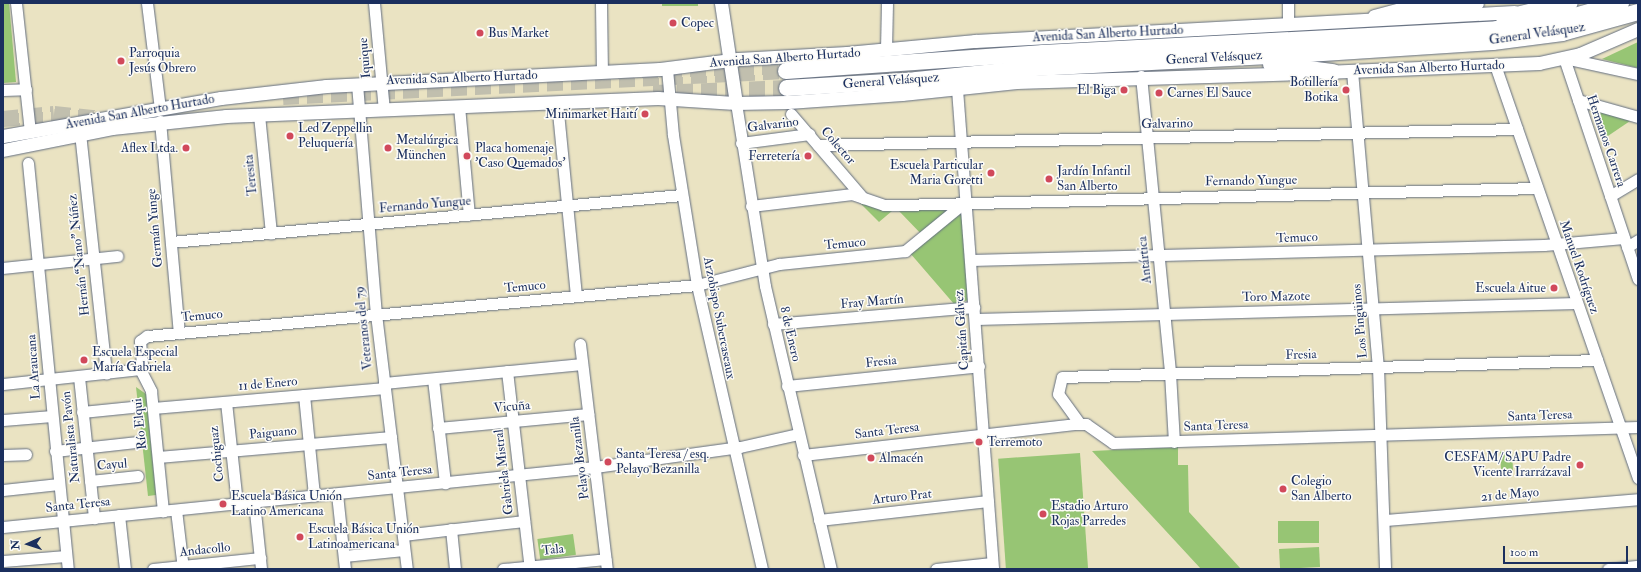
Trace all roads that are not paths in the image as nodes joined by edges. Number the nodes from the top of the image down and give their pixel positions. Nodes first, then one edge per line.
1 (16, 3) edge
2 (147, 3) edge
3 (374, 3) edge
4 (601, 3) edge
5 (721, 3) edge
6 (887, 3) edge
7 (1288, 3) edge
8 (1477, 3) edge
9 (1571, 3) edge
10 (1621, 3) edge
11 (1550, 7) junction
12 (1638, 12) edge
13 (1364, 21) junction
14 (1288, 25) junction
15 (1638, 30) edge
16 (1396, 35) junction
17 (724, 38) junction
18 (886, 50) junction
19 (1564, 58) junction
20 (1198, 59) junction
21 (729, 60) junction
22 (714, 62) junction
23 (1495, 65) junction
24 (667, 69) junction
25 (786, 71) tunnel mouth
26 (1352, 71) junction
27 (602, 72) junction
28 (1333, 72) junction
29 (1638, 74) edge
30 (1141, 76) junction
31 (381, 82) junction
32 (357, 84) junction
33 (787, 88) tunnel mouth
34 (26, 89) junction
35 (957, 89) junction
36 (3, 90) edge
37 (669, 98) junction
38 (1578, 100) junction
39 (557, 102) junction
40 (736, 103) junction
41 (459, 106) junction
42 (384, 110) junction
43 (359, 111) junction
44 (791, 114) dead end
45 (160, 115) junction
46 (259, 115) junction
47 (1638, 117) edge
48 (1517, 129) junction
49 (30, 132) junction
50 (80, 133) junction
51 (1358, 133) junction
52 (809, 134) junction
53 (3, 136) edge
54 (1146, 138) junction
55 (741, 143) junction
56 (962, 143) junction
57 (818, 146) junction
58 (3, 150) edge
59 (28, 164) dead end
60 (1638, 179) edge
61 (1537, 188) junction
62 (1362, 192) junction
63 (682, 195) junction
64 (1610, 196) junction
65 (1152, 197) junction
66 (863, 198) junction
67 (966, 201) junction
68 (568, 205) junction
69 (751, 206) junction
70 (469, 215) junction
71 (369, 224) junction
72 (271, 233) junction
73 (1638, 240) edge
74 (171, 242) junction
75 (1626, 242) junction
76 (1556, 243) junction
77 (1368, 250) junction
78 (117, 256) dead end
79 (1158, 256) junction
80 (94, 259) junction
81 (971, 260) junction
82 (39, 264) junction
83 (3, 268) edge
84 (761, 269) junction
85 (1638, 279) edge
86 (697, 285) junction
87 (576, 296) junction
88 (1577, 303) junction
89 (974, 307) junction
90 (1373, 308) junction
91 (376, 314) junction
92 (1164, 314) junction
93 (976, 319) junction
94 (773, 324) junction
95 (179, 332) junction
96 (141, 338) joint
97 (580, 344) dead end
98 (1597, 360) junction
99 (582, 364) junction
100 (979, 366) junction
101 (1378, 367) junction
102 (140, 369) junction
103 (507, 372) junction
104 (1170, 373) junction
105 (106, 374) junction
106 (79, 377) junction
107 (433, 379) junction
108 (49, 380) junction
109 (3, 384) edge
110 (385, 386) junction
111 (787, 386) junction
112 (304, 395) junction
113 (226, 402) junction
114 (132, 407) dead end
115 (152, 408) junction
116 (82, 412) junction
117 (588, 414) junction
118 (52, 416) junction
119 (3, 420) edge
120 (513, 421) junction
121 (1080, 424) junction
122 (1638, 427) edge
123 (438, 428) junction
124 (1619, 428) junction
125 (798, 434) junction
126 (983, 434) junction
127 (1382, 435) junction
128 (391, 437) junction
129 (136, 442) dead end
130 (1174, 442) junction
131 (309, 444) junction
132 (86, 448) junction
133 (732, 448) junction
134 (55, 451) junction
135 (231, 451) junction
136 (26, 454) dead end
137 (3, 455) edge
138 (803, 455) junction
139 (158, 458) junction
140 (595, 467) junction
141 (519, 475) junction
142 (138, 476) dead end
143 (1638, 478) edge
144 (90, 481) junction
145 (445, 483) junction
146 (59, 484) junction
147 (397, 488) junction
148 (3, 490) edge
149 (337, 494) junction
150 (314, 496) junction
151 (1638, 499) edge
152 (988, 501) junction
153 (254, 502) junction
154 (237, 504) junction
155 (176, 510) junction
156 (163, 511) junction
157 (119, 515) junction
158 (94, 518) junction
159 (818, 520) junction
160 (1385, 520) junction
161 (63, 521) junction
162 (524, 521) junction
163 (3, 526) edge
164 (451, 529) junction
165 (403, 535) junction
166 (404, 550) junction
167 (66, 556) junction
168 (344, 556) junction
169 (3, 561) edge
170 (260, 564) edge
171 (606, 564) edge
172 (993, 566) edge
173 (1638, 566) edge
174 (182, 568) edge
175 (530, 568) edge
176 (68, 569) edge
177 (125, 569) edge
178 (153, 569) edge
179 (345, 569) edge
180 (407, 569) edge
181 (455, 569) edge
182 (503, 569) edge
183 (762, 569) edge
184 (831, 569) edge
185 (936, 569) edge
186 (1386, 569) edge
187 (1608, 569) edge

1 - 34 street
2 - 45 street, Germán Yunge
3 - 31 street, Iquique
4 - 27 street
5 - 17 main road
6 - 18 street
7 - 14 street
8 - 13 main road
9 - 11 main road, Avenida San Alberto Hurtado
10 - 16 highway, General Velásquez
11 - 13 main road, Avenida San Alberto Hurtado
11 - 16 highway
12 - 20 highway, General Velásquez
13 - 14 main road, Avenida San Alberto Hurtado
14 - 18 main road, Avenida San Alberto Hurtado
15 - 19 main road, Avenida San Alberto Hurtado
16 - 25 highway, General Velásquez
17 - 21 main road
17 - 22 main road
18 - 21 main road, Avenida San Alberto Hurtado
19 - 23 main road, Avenida San Alberto Hurtado
19 - 29 street, Avenida San Alberto Hurtado
19 - 38 street, Hermanos Carrera
20 - 28 highway
20 - 33 highway, General Velásquez
21 - 22 main road, Avenida San Alberto Hurtado
21 - 40 main road
22 - 24 main road, Avenida San Alberto Hurtado
23 - 26 main road, Avenida San Alberto Hurtado
23 - 48 street, Manuel Rodríguez
24 - 27 main road, Avenida San Alberto Hurtado
24 - 37 street, Arzobispo Subercaseaux
26 - 28 main road, Avenida San Alberto Hurtado
26 - 51 street, Los Pingüinos
27 - 31 main road, Avenida San Alberto Hurtado
28 - 30 main road, Avenida San Alberto Hurtado
30 - 35 main road, Avenida San Alberto Hurtado
30 - 54 street, Antártica
31 - 32 main road, Avenida San Alberto Hurtado
31 - 42 street, Iquique
32 - 43 street, Veteranos del 79
32 - 45 main road, Avenida San Alberto Hurtado
34 - 36 street
34 - 49 street
35 - 40 main road, Avenida San Alberto Hurtado
35 - 56 street, Capitán Gálvez
37 - 39 main road, Avenida San Alberto Hurtado
37 - 40 main road, Avenida San Alberto Hurtado
37 - 63 street, Arzobispo Subercaseaux
38 - 47 street
38 - 64 street, Hermanos Carrera
39 - 41 main road, Avenida San Alberto Hurtado
39 - 68 street
40 - 55 street, 8 de Enero
41 - 42 main road, Avenida San Alberto Hurtado
41 - 70 street
42 - 43 main road, Avenida San Alberto Hurtado
43 - 46 main road, Avenida San Alberto Hurtado
43 - 71 street, Veteranos del 79
44 - 52 street, Colector
45 - 46 main road, Avenida San Alberto Hurtado
45 - 49 main road, Avenida San Alberto Hurtado
45 - 50 main road, Avenida San Alberto Hurtado
45 - 74 street, Germán Yunge
46 - 72 street, Teresita
48 - 51 street, Galvarino
48 - 61 street, Manuel Rodríguez
49 - 53 main road, Avenida San Alberto Hurtado
50 - 58 main road, Avenida San Alberto Hurtado
50 - 80 street, Hernán “Nano” Núñez
51 - 54 street, Galvarino
51 - 62 street, Los Pingüinos
52 - 55 street, Galvarino
52 - 57 street, Colector
54 - 56 street, Galvarino
54 - 65 street, Antártica
55 - 69 street, 8 de Enero
56 - 57 street, Galvarino
56 - 67 street, Capitán Gálvez
57 - 66 street, Colector
59 - 82 street, La Araucana
60 - 64 street
61 - 62 street, Fernando Yungue
61 - 76 street, Manuel Rodríguez
62 - 65 street, Fernando Yungue
62 - 77 street, Los Pingüinos
63 - 68 street, Fernando Yungue
63 - 86 street, Arzobispo Subercaseaux
64 - 75 street, Hermanos Carrera
65 - 67 street, Fernando Yungue
65 - 79 street, Antártica
66 - 67 street, Fernando Yungue
66 - 69 street, Fernando Yungue
67 - 81 street, Capitán Gálvez
67 - 84 street, Temuco
68 - 70 street, Fernando Yungue
68 - 87 street
69 - 84 street, 8 de Enero
70 - 71 street, Fernando Yungue
71 - 72 street, Fernando Yungue
71 - 91 street, Veteranos del 79
72 - 74 street, Fernando Yungue
73 - 75 street
74 - 95 street, Germán Yunge
75 - 76 street, Temuco
75 - 85 street, Hermanos Carrera
76 - 77 street, Temuco
76 - 88 street, Manuel Rodríguez
77 - 79 street, Temuco
77 - 90 street, Los Pingüinos
78 - 80 street
79 - 81 street, Temuco
79 - 92 street, Antártica
80 - 82 street
80 - 105 street, Hernán “Nano” Núñez
81 - 89 street, Capitán Gálvez
82 - 83 street
82 - 108 street, La Araucana
84 - 86 street, Temuco
84 - 94 street, 8 de Enero
86 - 87 street, Temuco
86 - 133 street, Arzobispo Subercaseaux
87 - 91 street, Temuco
88 - 90 street, Toro Mazote
88 - 98 street, Manuel Rodríguez
89 - 93 street, Capitán Gálvez
89 - 94 street, Fray Martín
90 - 92 street, Toro Mazote
90 - 101 street, Los Pingüinos
91 - 95 street, Temuco
91 - 110 street, Veteranos del 79
92 - 93 street, Toro Mazote
92 - 104 street, Antártica
93 - 100 street, Capitán Gálvez
94 - 111 street, 8 de Enero
95 - 96 street, Temuco
96 - 102 street, Río Elqui
97 - 99 street, Pelayo Bezanilla
98 - 101 street, Fresia
98 - 124 street, Manuel Rodríguez
99 - 103 street, 11 de Enero
99 - 117 street, Pelayo Bezanilla
100 - 111 street, Fresia
100 - 126 street, Capitán Gálvez
101 - 104 street, Fresia
101 - 127 street, Los Pingüinos
102 - 105 street
102 - 115 street, Río Elqui
103 - 107 street, 11 de Enero
103 - 120 street, Gabriela Mistral
104 - 121 street, Fresia
104 - 130 street, Antártica
105 - 106 street
106 - 108 street
106 - 116 street, Naturalista Pavón
107 - 110 street, 11 de Enero
107 - 123 street
108 - 109 street
108 - 118 street, La Araucana
110 - 112 street, 11 de Enero
110 - 128 street, Veteranos del 79
111 - 125 street, 8 de Enero
112 - 113 street, 11 de Enero
112 - 131 street
113 - 115 street, 11 de Enero
113 - 135 street, Cochiguaz
114 - 116 street
115 - 139 street, Río Elqui
116 - 132 street, Naturalista Pavón
117 - 120 street, Vicuña
117 - 140 street, Pelayo Bezanilla
118 - 119 street
118 - 134 street, La Araucana
120 - 123 street, Vicuña
120 - 141 street, Gabriela Mistral
121 - 126 street, Santa Teresa
121 - 130 street, Santa Teresa
122 - 124 street, Santa Teresa
123 - 145 street
124 - 127 street, Santa Teresa
124 - 143 street, Manuel Rodríguez
125 - 133 street, Santa Teresa
125 - 138 street, 8 de Enero
126 - 138 street, Santa Teresa
126 - 152 street, Capitán Gálvez
127 - 130 street, Santa Teresa
127 - 160 street, Los Pingüinos
128 - 131 street, Paiguano
128 - 147 street, Veteranos del 79
129 - 132 street
131 - 135 street, Paiguano
131 - 150 street
132 - 134 street
132 - 144 street, Naturalista Pavón
133 - 140 street, Santa Teresa
133 - 183 street, Arzobispo Subercaseaux
134 - 146 street, La Araucana
135 - 139 street, Paiguano
135 - 154 street, Cochiguaz
136 - 137 street
138 - 159 street, 8 de Enero
139 - 156 street, Río Elqui
140 - 141 street, Santa Teresa
140 - 171 street, Pelayo Bezanilla
141 - 145 street, Santa Teresa
141 - 162 street, Gabriela Mistral
142 - 144 street, Cayul
144 - 158 street, Naturalista Pavón
145 - 147 street, Santa Teresa
146 - 148 street
146 - 161 street, La Araucana
147 - 149 street, Santa Teresa
147 - 165 street, Veteranos del 79
149 - 150 street, Santa Teresa
149 - 168 street
150 - 153 street, Santa Teresa
151 - 160 street, 21 de Mayo
152 - 159 street, Arturo Prat
152 - 172 street, Capitán Gálvez
153 - 154 street, Santa Teresa
153 - 170 street
154 - 155 street, Santa Teresa
155 - 156 street, Santa Teresa
155 - 174 street
156 - 157 street, Santa Teresa
157 - 158 street, Santa Teresa
157 - 177 street
158 - 161 street, Santa Teresa
159 - 184 street, 8 de Enero
160 - 186 street, Los Pingüinos
161 - 163 street, Santa Teresa
161 - 167 street, La Araucana
162 - 164 street
162 - 175 street, Gabriela Mistral
164 - 165 street
164 - 181 street
165 - 166 street, Veteranos del 79
166 - 168 street
166 - 180 street, Veteranos del 79
167 - 169 street
167 - 176 street, La Araucana
168 - 179 street
170 - 174 street, Andacollo
171 - 175 street, Tala
172 - 185 street
173 - 187 street
174 - 178 street, Andacollo
175 - 182 street, Tala

